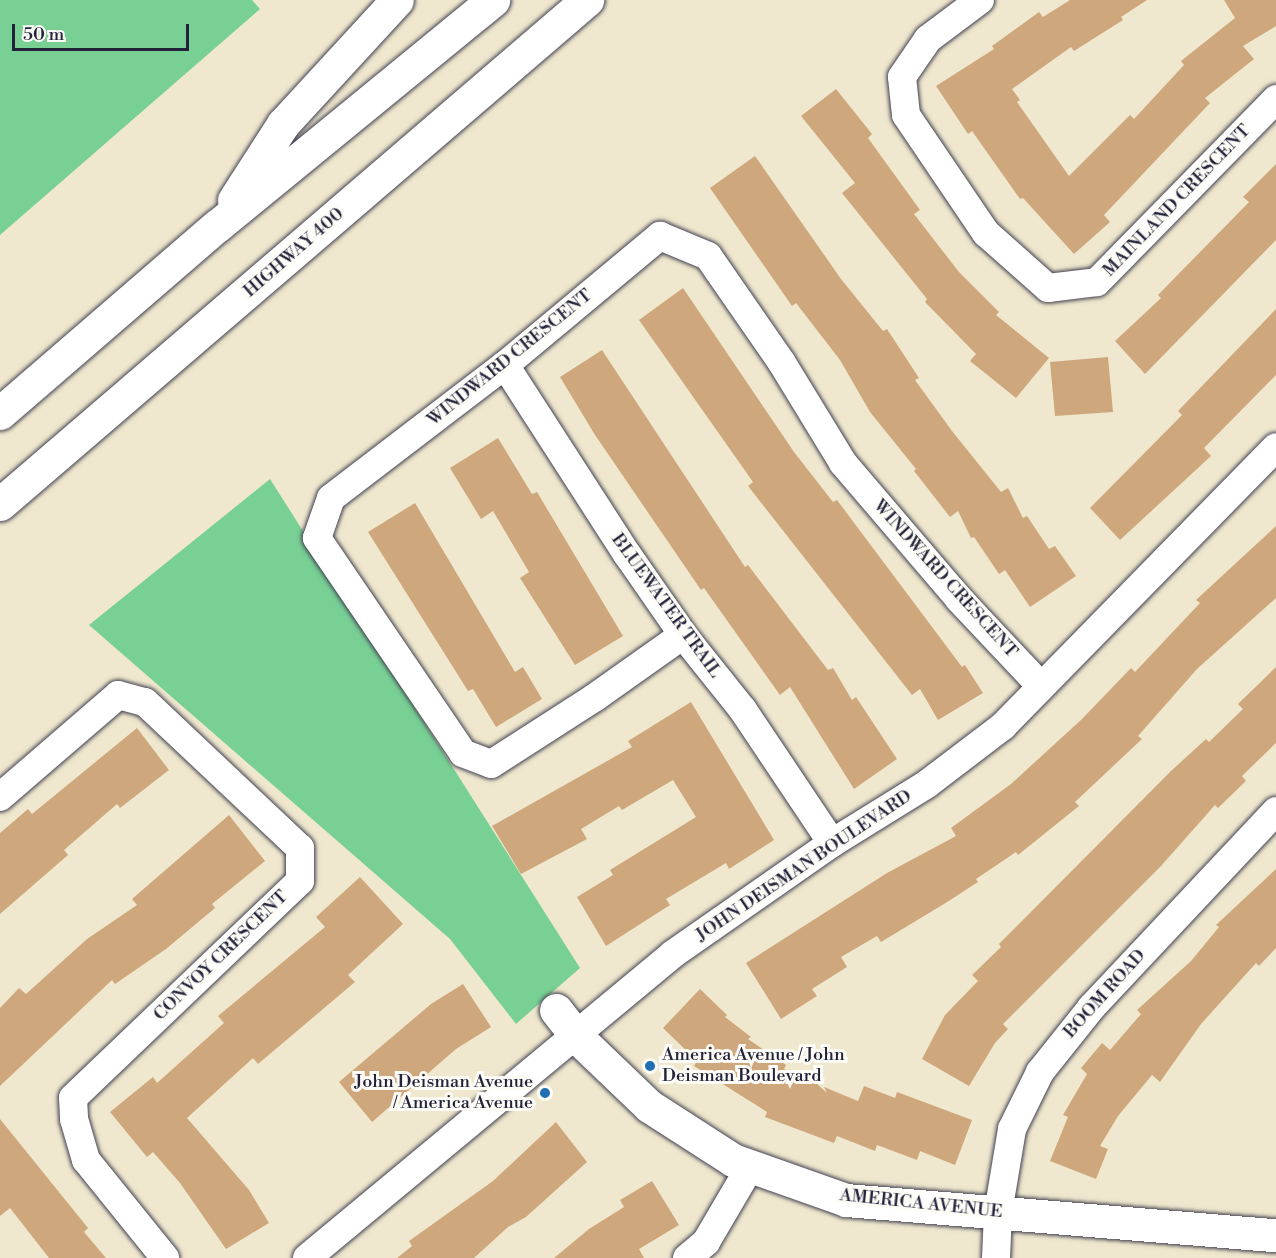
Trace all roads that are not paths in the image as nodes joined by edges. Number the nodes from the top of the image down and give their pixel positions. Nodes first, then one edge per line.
1 (397, 0) edge
2 (493, 0) edge
3 (980, 0) edge
4 (586, 3) edge
5 (1276, 99) edge
6 (217, 226) junction
7 (505, 365) junction
8 (0, 413) edge
9 (1276, 447) edge
10 (0, 504) edge
11 (683, 635) junction
12 (1040, 685) junction
13 (0, 797) edge
14 (1276, 811) edge
15 (831, 843) junction
16 (556, 1010) dead end
17 (577, 1037) junction
18 (750, 1167) junction
19 (998, 1213) junction
20 (1276, 1235) edge
21 (165, 1258) edge
22 (307, 1258) edge
23 (687, 1258) edge
24 (996, 1258) edge

1 - 6 main road
2 - 6 main road
3 - 5 street, MAINLAND CRESCENT
4 - 10 main road, HIGHWAY 400
6 - 8 main road
7 - 11 street, BLUEWATER TRAIL
7 - 11 street, WINDWARD CRESCENT
7 - 12 street, WINDWARD CRESCENT
9 - 12 street, JOHN DEISMAN BOULEVARD
11 - 15 street, BLUEWATER TRAIL
12 - 15 street, JOHN DEISMAN BOULEVARD
13 - 21 street, CONVOY CRESCENT
14 - 19 street, BOOM ROAD
15 - 17 street, JOHN DEISMAN BOULEVARD
16 - 17 main road, AMERICA AVENUE
17 - 18 main road, AMERICA AVENUE
17 - 22 street, JOHN DEISMAN BOULEVARD
18 - 19 main road, AMERICA AVENUE
18 - 23 street
19 - 20 main road, AMERICA AVENUE
19 - 24 street, BOOM ROAD

